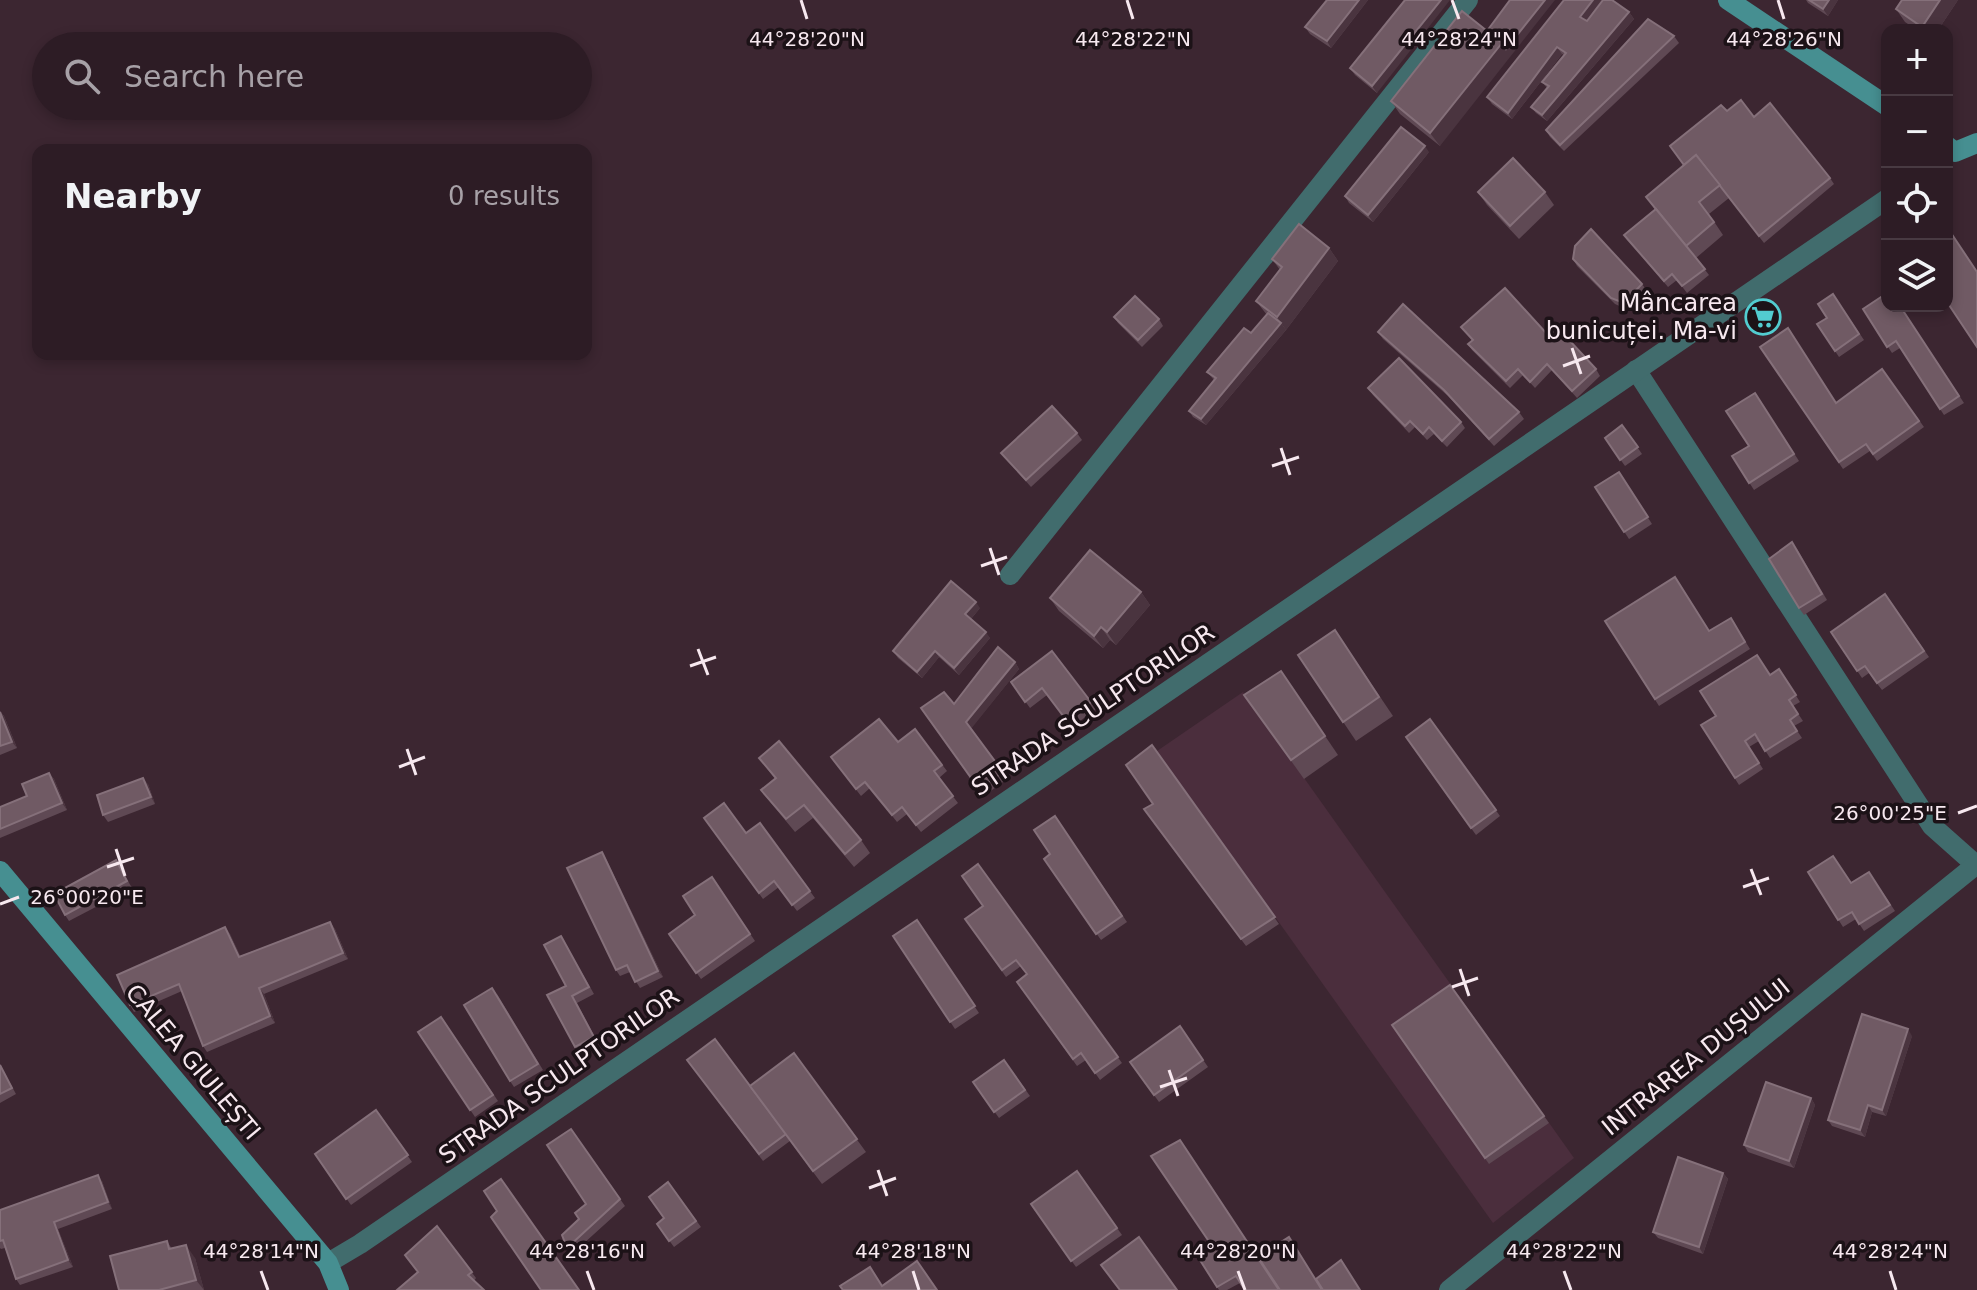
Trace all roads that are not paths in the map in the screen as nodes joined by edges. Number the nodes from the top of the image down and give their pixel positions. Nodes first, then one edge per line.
1 (1468, 0) edge
2 (1728, 0) edge
3 (1881, 102) edge
4 (1977, 143) edge
5 (1953, 151) edge
6 (1881, 203) edge
7 (1636, 370) junction
8 (1010, 575) dead end
9 (1977, 865) edge
10 (0, 871) edge
11 (328, 1263) junction
12 (339, 1290) edge
13 (1449, 1290) edge

1 - 8 street
2 - 3 main road
4 - 5 main road
6 - 7 street, STRADA SCULPTORILOR
7 - 9 street
7 - 11 street, STRADA SCULPTORILOR
9 - 13 street, INTRAREA DUȘULUI
10 - 11 main road, CALEA GIULEȘTI
11 - 12 main road, CALEA GIULEȘTI

